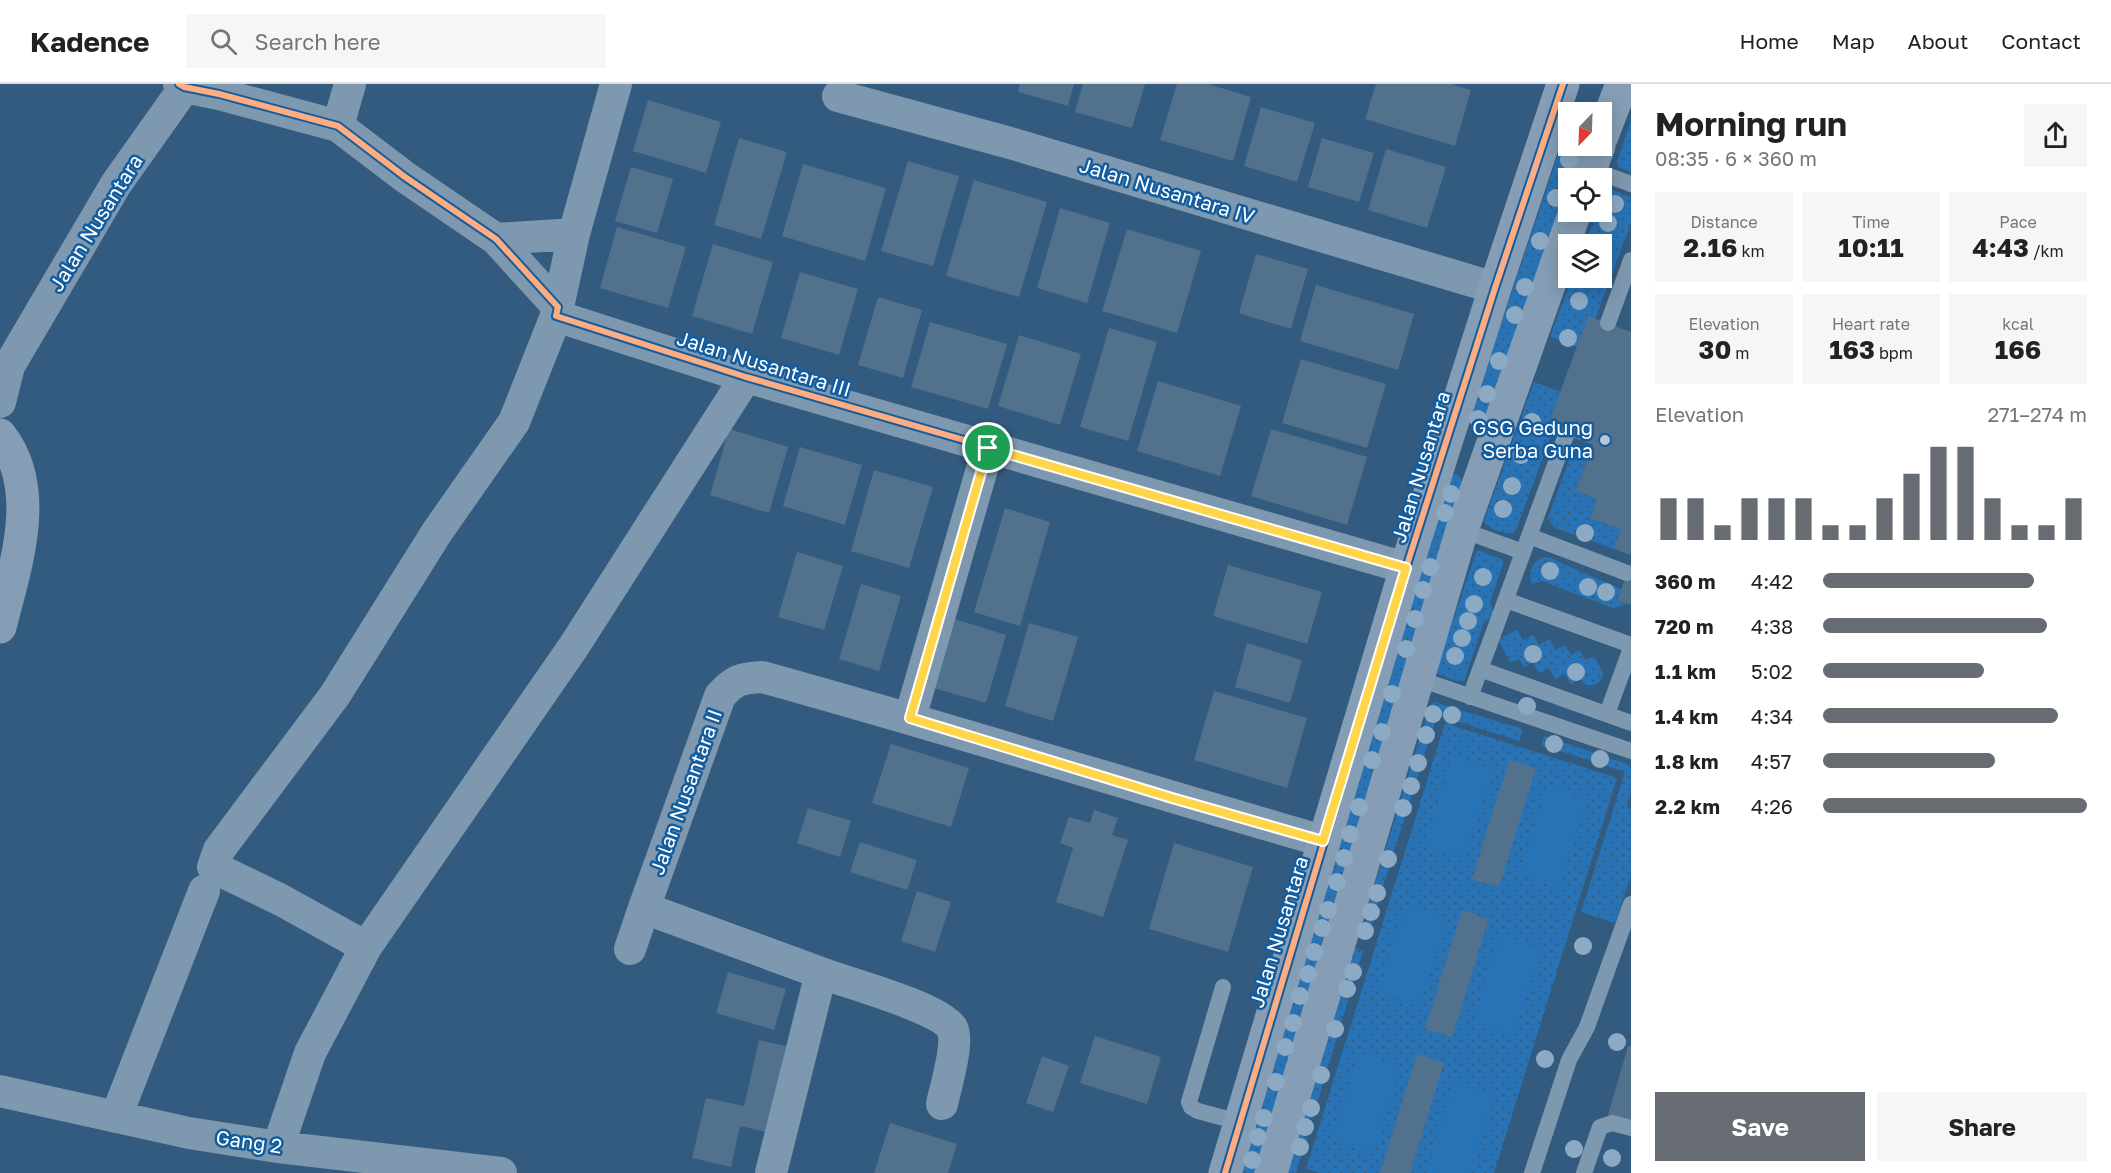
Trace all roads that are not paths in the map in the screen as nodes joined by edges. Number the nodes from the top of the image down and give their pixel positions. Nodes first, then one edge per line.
1 (350, 84) edge
2 (616, 84) edge
3 (1563, 84) edge
4 (1622, 84) edge
5 (184, 85) edge
6 (838, 96) dead end
7 (1612, 110) edge
8 (338, 126) junction
9 (1592, 164) edge
10 (1631, 184) edge
11 (1572, 222) edge
12 (574, 234) junction
13 (496, 239) junction
14 (1631, 260) edge
15 (1495, 288) junction
16 (557, 312) junction
17 (1608, 323) dead end
18 (5, 370) edge
19 (746, 377) junction
20 (0, 402) edge
21 (0, 435) edge
22 (1566, 435) dead end
23 (1444, 447) junction
24 (988, 448) junction
25 (1486, 461) junction
26 (1462, 530) junction
27 (1526, 544) junction
28 (1406, 568) junction
29 (1627, 573) dead end
30 (1506, 600) junction
31 (2, 611) edge
32 (1631, 647) edge
33 (1480, 669) junction
34 (1419, 679) junction
35 (1470, 697) junction
36 (1607, 714) junction
37 (910, 718) junction
38 (1631, 723) edge
39 (1631, 751) edge
40 (1323, 841) junction
41 (204, 891) dead end
42 (1631, 904) edge
43 (644, 908) junction
44 (1626, 938) edge
45 (366, 947) junction
46 (630, 949) dead end
47 (821, 973) junction
48 (1222, 987) dead end
49 (0, 1091) edge
50 (942, 1104) dead end
51 (116, 1117) junction
52 (1239, 1122) junction
53 (1631, 1128) edge
54 (278, 1147) junction
55 (501, 1173) edge
56 (771, 1173) edge
57 (1225, 1173) edge
58 (1271, 1173) edge
59 (1532, 1173) edge
60 (1584, 1173) edge

1 - 8 street
2 - 12 street
3 - 15 street, Jalan Nusantara
4 - 7 street
5 - 8 street, Jalan Nusantara III
5 - 18 street, Jalan Nusantara
6 - 15 street, Jalan Nusantara IV
8 - 13 street, Jalan Nusantara III
9 - 10 lane
11 - 25 street
12 - 13 street
12 - 16 street
13 - 16 street, Jalan Nusantara III
14 - 17 lane
15 - 23 street, Jalan Nusantara
16 - 19 street, Jalan Nusantara III
16 - 45 street
18 - 20 street, Jalan Nusantara
19 - 24 street, Jalan Nusantara III
19 - 45 street
21 - 31 street
22 - 27 lane
23 - 25 street
23 - 28 street, Jalan Nusantara
24 - 28 street, Jalan Nusantara III
24 - 37 street
25 - 26 street
26 - 27 lane
26 - 34 street
27 - 29 lane
27 - 30 lane
28 - 40 street, Jalan Nusantara
30 - 32 lane
30 - 33 lane
32 - 36 lane
33 - 35 lane
33 - 36 lane
34 - 35 lane
34 - 58 street
35 - 39 lane
36 - 38 lane
37 - 40 street, Jalan Nusantara II
37 - 43 street, Jalan Nusantara II
40 - 52 street, Jalan Nusantara
41 - 51 street
42 - 44 lane
43 - 46 street, Jalan Nusantara II
43 - 47 street
44 - 59 lane
45 - 54 street
47 - 50 street
47 - 56 street
48 - 52 lane
49 - 51 street, Gang 2
51 - 54 street, Gang 2
52 - 57 street, Jalan Nusantara
53 - 60 lane
54 - 55 street, Gang 2

